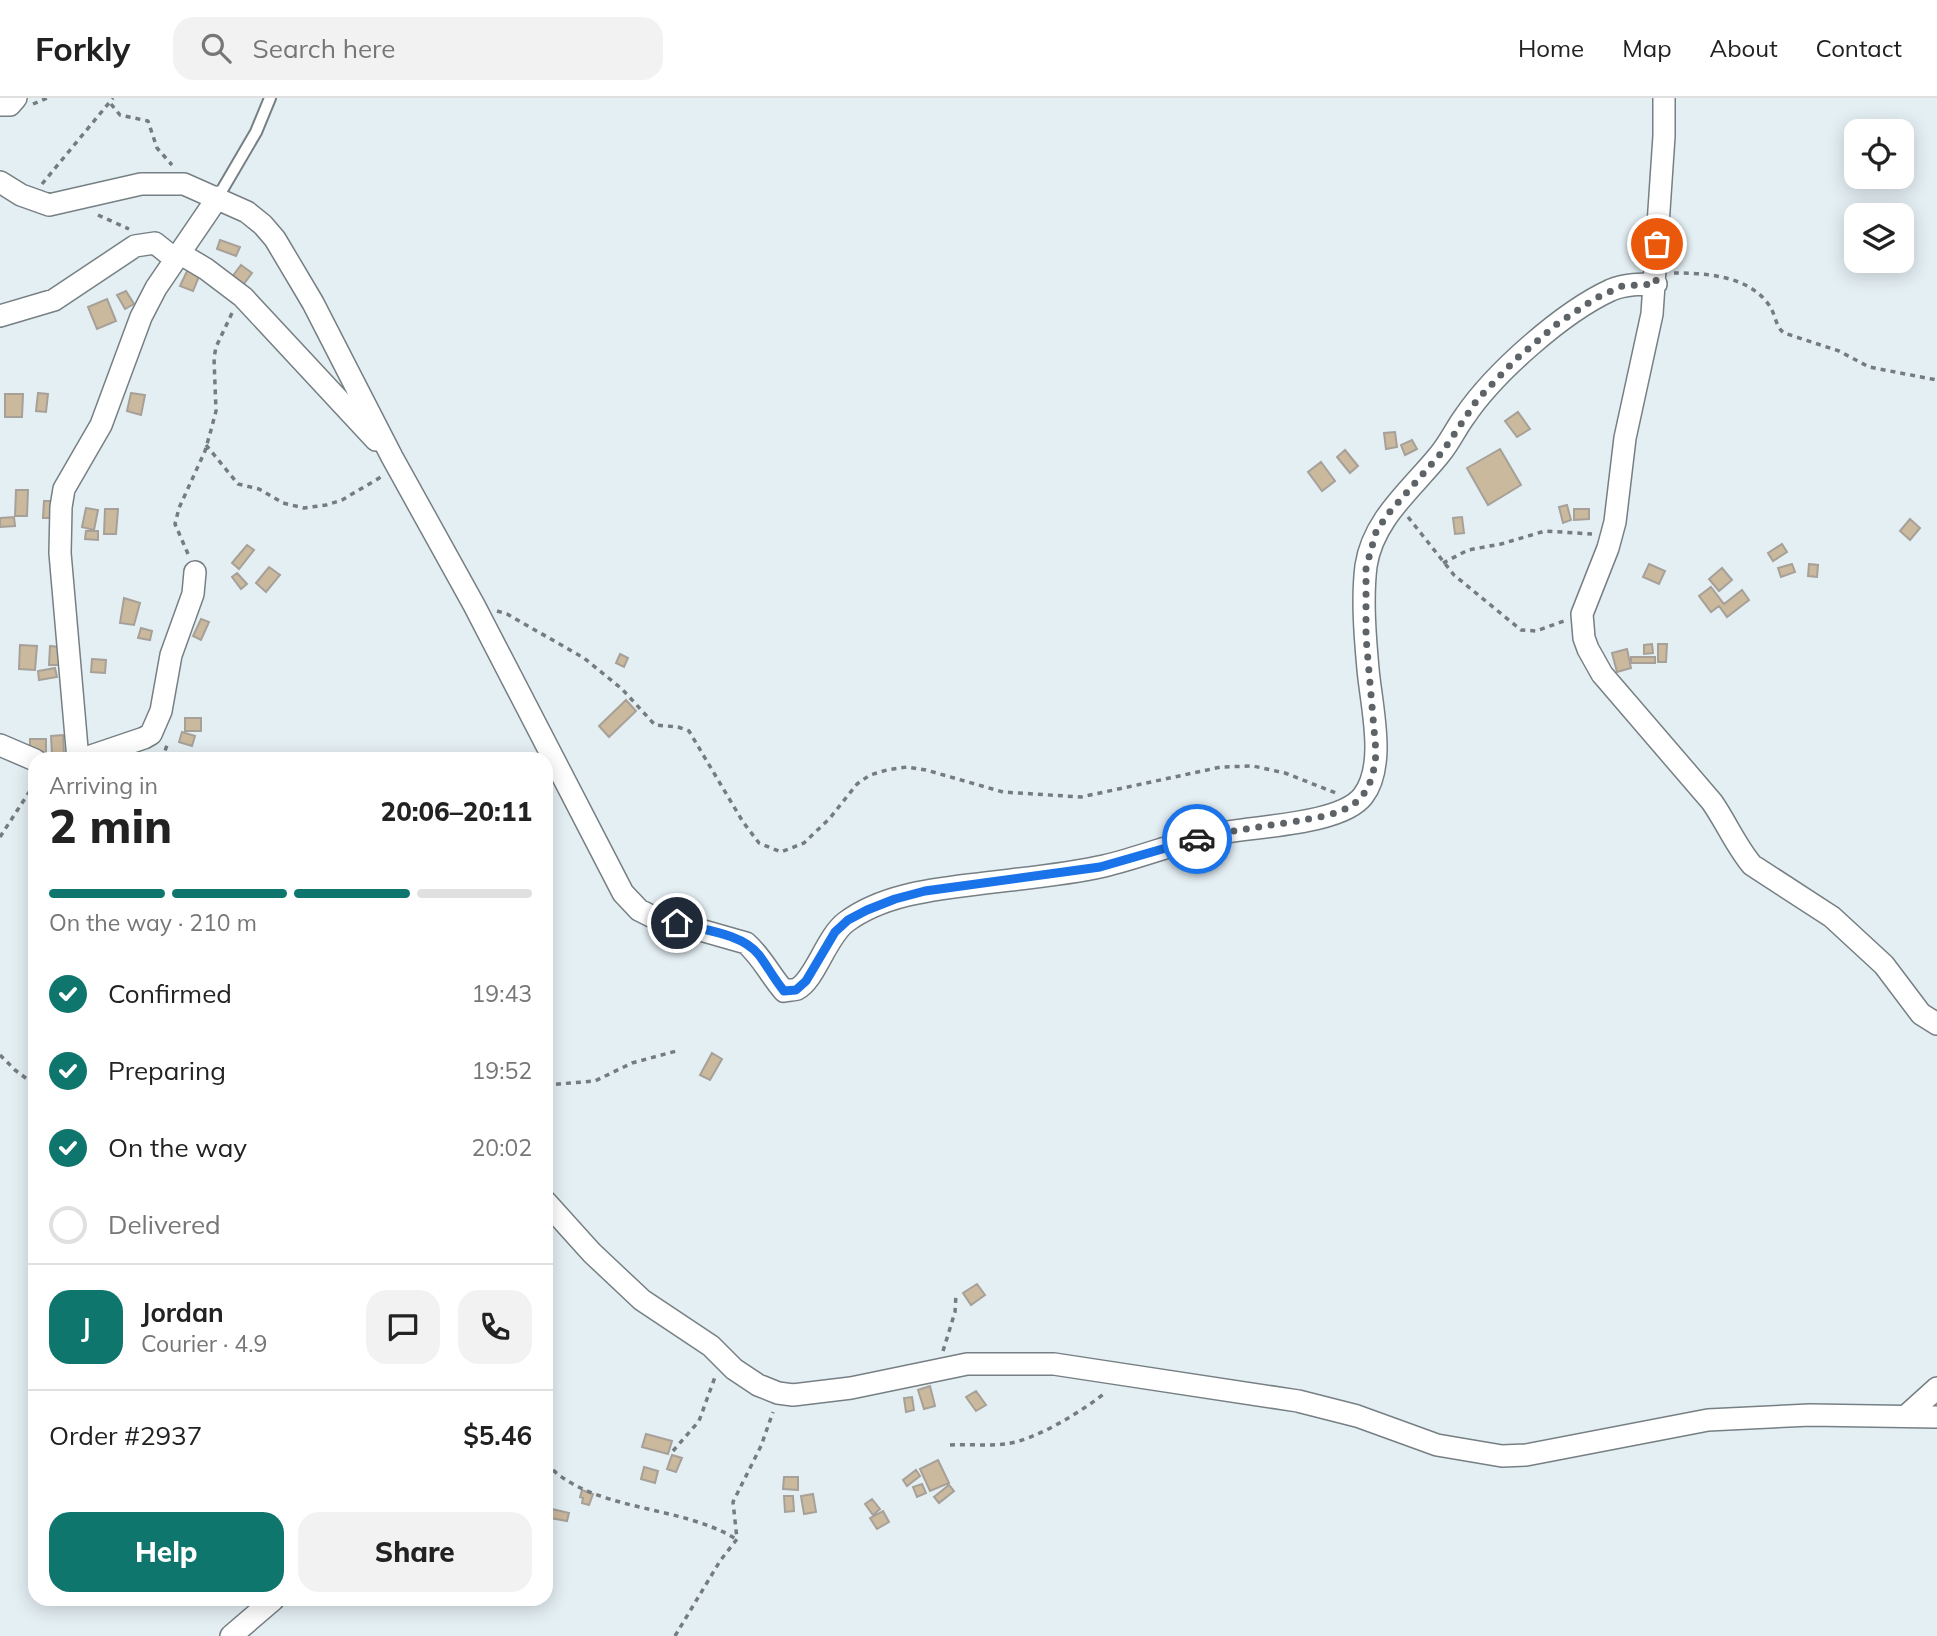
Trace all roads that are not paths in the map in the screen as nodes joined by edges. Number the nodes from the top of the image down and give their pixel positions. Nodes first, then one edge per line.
1 (16, 98) edge
2 (270, 98) edge
3 (1664, 98) edge
4 (0, 105) edge
5 (0, 182) edge
6 (218, 197) junction
7 (177, 256) junction
8 (1656, 278) junction
9 (0, 316) edge
10 (395, 462) junction
11 (195, 572) road end
12 (0, 745) edge
13 (77, 752) edge
14 (102, 752) edge
15 (550, 752) edge
16 (28, 757) edge
17 (553, 758) edge
18 (1937, 1024) edge
19 (553, 1210) edge
20 (1937, 1388) edge
21 (1906, 1416) junction
22 (1937, 1417) edge
23 (266, 1606) edge
24 (231, 1636) edge

1 - 4 street
2 - 6 lane
3 - 8 street
5 - 6 street
6 - 7 street
6 - 10 street
7 - 9 street
7 - 10 street
7 - 13 street
8 - 17 street
8 - 18 street
10 - 15 street
11 - 14 street
12 - 16 street
19 - 21 street
20 - 21 street
21 - 22 street
23 - 24 street

